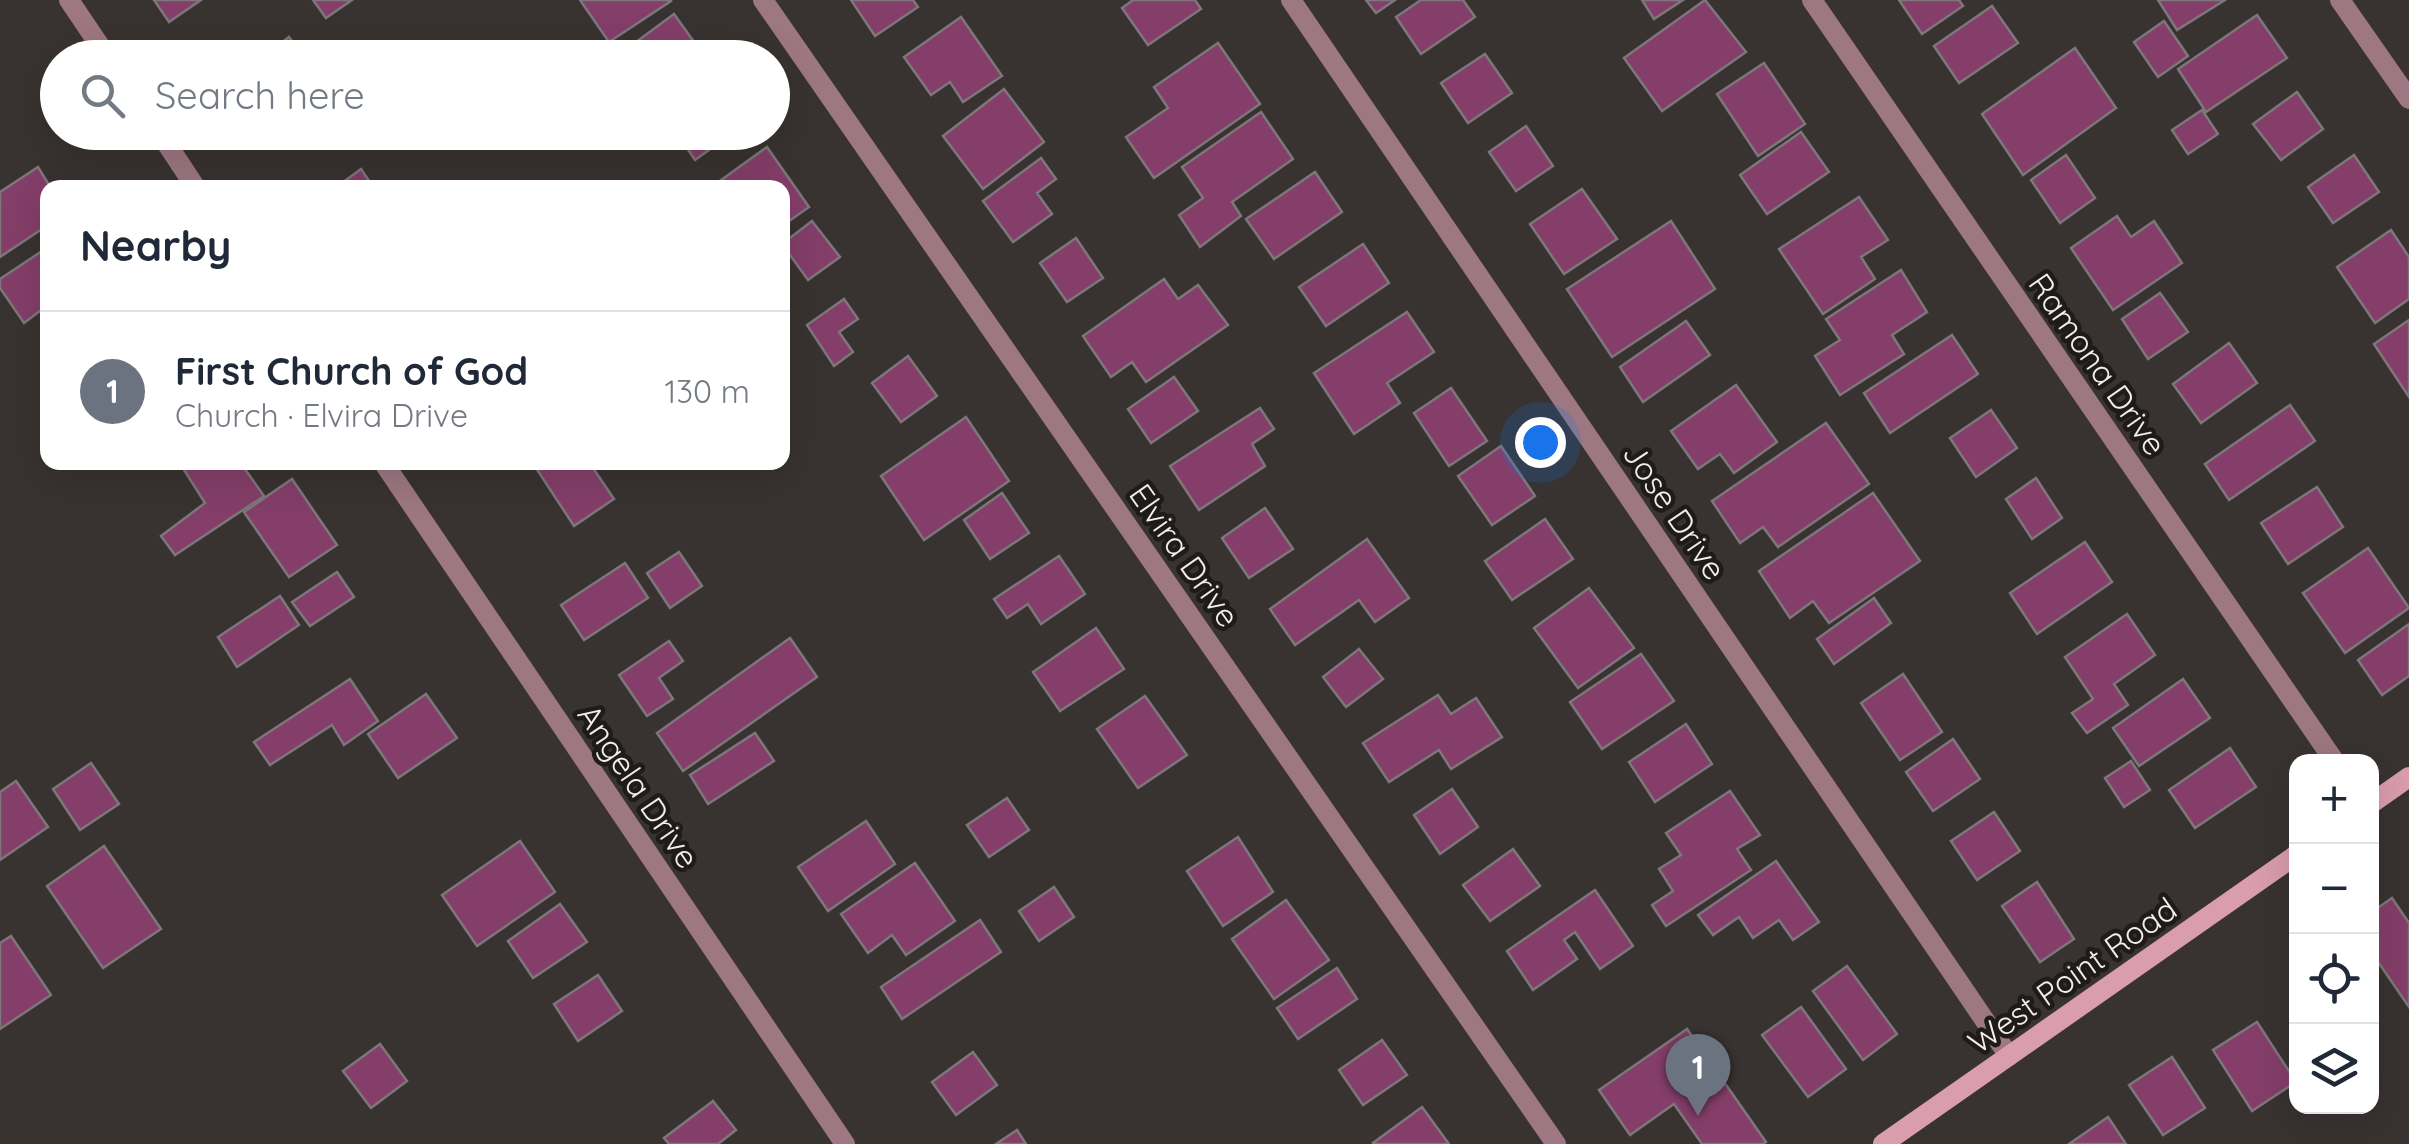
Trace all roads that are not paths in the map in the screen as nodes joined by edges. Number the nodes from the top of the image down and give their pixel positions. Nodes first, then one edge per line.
1 (69, 0) edge
2 (764, 0) edge
3 (1291, 0) edge
4 (1812, 0) edge
5 (2340, 0) edge
6 (96, 40) edge
7 (2409, 98) edge
8 (171, 150) edge
9 (191, 180) edge
10 (388, 470) edge
11 (2330, 754) edge
12 (2409, 777) edge
13 (2379, 798) edge
14 (2289, 861) edge
15 (2009, 1056) junction
16 (845, 1144) edge
17 (1556, 1144) edge
18 (1882, 1144) edge

1 - 6 street
2 - 17 street, Elvira Drive
3 - 15 street, Jose Drive
4 - 11 street, Ramona Drive
5 - 7 street
8 - 9 street
10 - 16 street, Angela Drive
12 - 13 street
14 - 15 street, West Point Road
15 - 18 street, West Point Road

